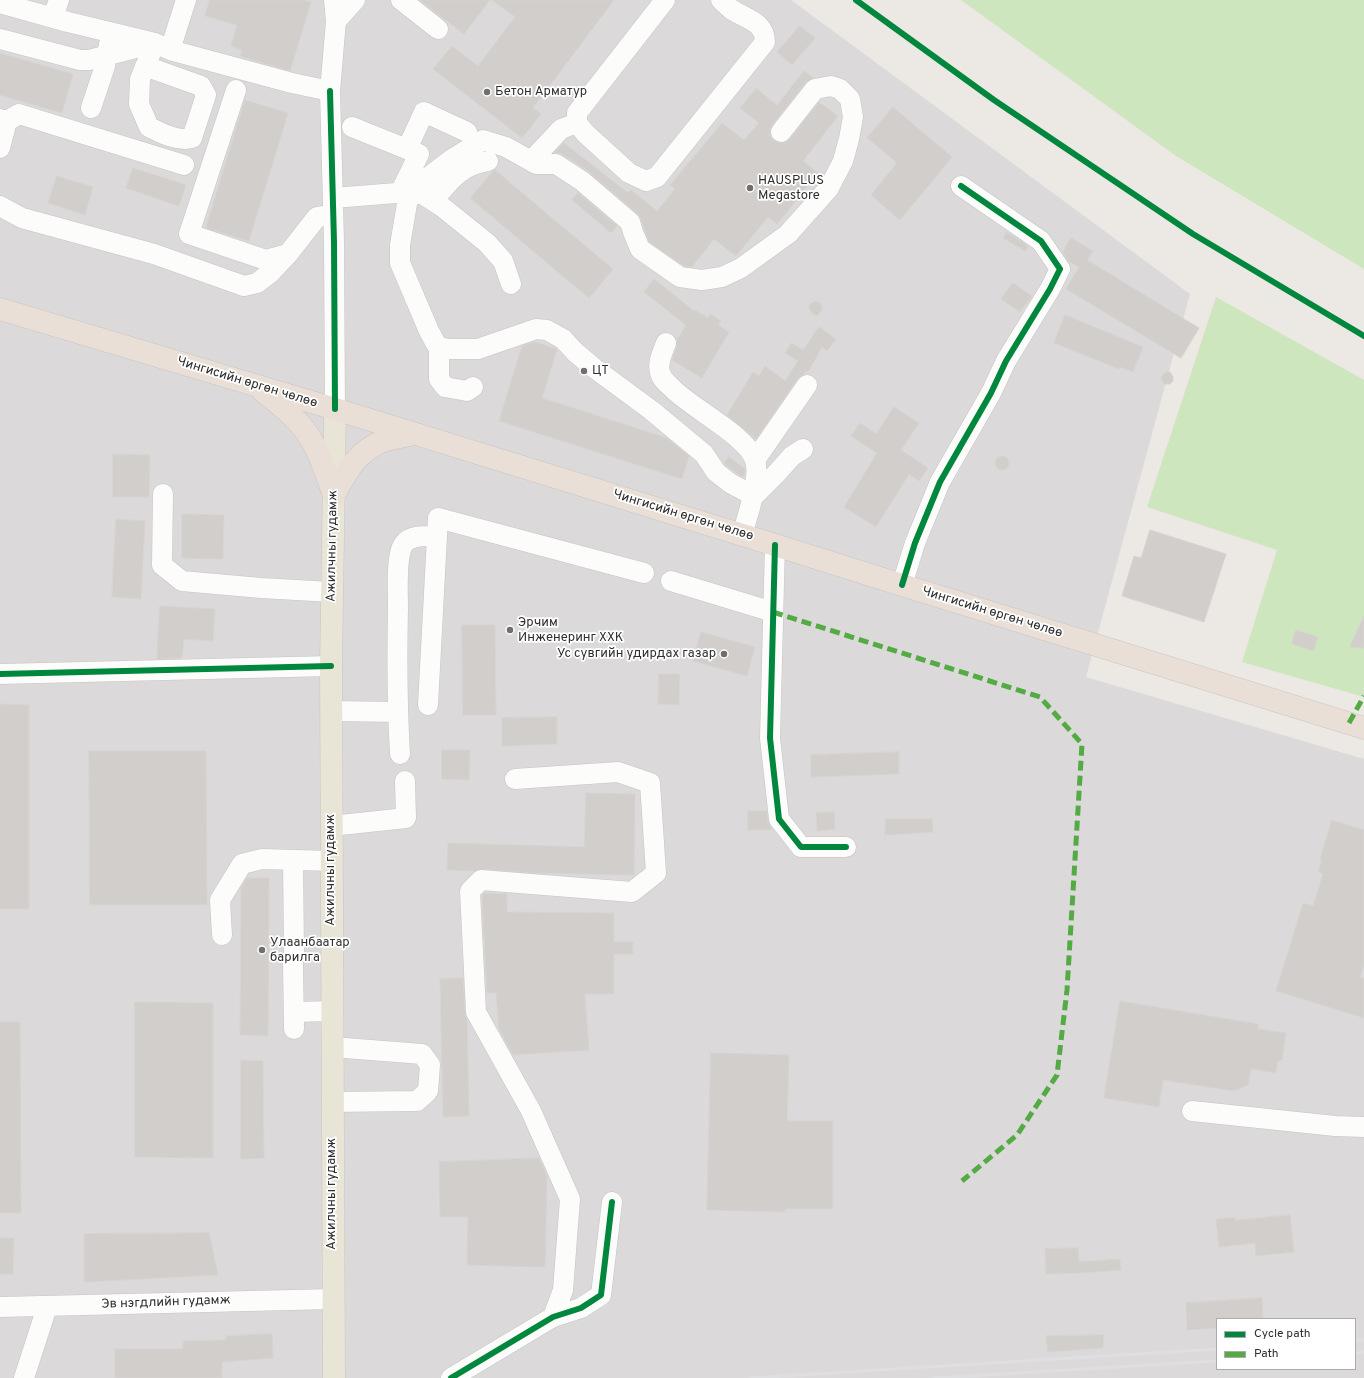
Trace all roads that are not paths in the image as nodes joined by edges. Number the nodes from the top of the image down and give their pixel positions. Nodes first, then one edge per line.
1 (186, 0) edge
2 (334, 0) edge
3 (355, 0) edge
4 (401, 0) edge
5 (665, 0) edge
6 (721, 0) edge
7 (0, 3) edge
8 (56, 8) edge
9 (336, 21) junction
10 (438, 29) dead end
11 (112, 33) junction
12 (0, 39) edge
13 (162, 47) junction
14 (106, 55) junction
15 (146, 66) dead end
16 (236, 90) dead end
17 (330, 91) junction
18 (91, 108) dead end
19 (4, 120) edge
20 (577, 123) junction
21 (352, 127) dead end
22 (467, 132) dead end
23 (781, 132) dead end
24 (0, 148) edge
25 (406, 149) junction
26 (488, 161) dead end
27 (531, 161) junction
28 (184, 165) dead end
29 (961, 186) dead end
30 (405, 193) junction
31 (433, 201) junction
32 (0, 206) edge
33 (333, 206) junction
34 (288, 254) junction
35 (511, 284) dead end
36 (0, 309) edge
37 (666, 343) dead end
38 (439, 347) junction
39 (807, 385) dead end
40 (257, 386) junction
41 (473, 387) dead end
42 (335, 410) junction
43 (414, 434) junction
44 (803, 449) dead end
45 (755, 460) junction
46 (163, 494) dead end
47 (334, 495) junction
48 (754, 496) junction
49 (742, 535) junction
50 (428, 536) dead end
51 (776, 545) junction
52 (644, 573) dead end
53 (670, 581) dead end
54 (902, 585) junction
55 (332, 592) junction
56 (773, 612) junction
57 (331, 666) junction
58 (0, 674) edge
59 (428, 705) dead end
60 (331, 711) junction
61 (397, 712) junction
62 (1364, 728) edge
63 (400, 754) dead end
64 (515, 779) dead end
65 (405, 780) dead end
66 (331, 826) junction
67 (846, 847) dead end
68 (293, 860) junction
69 (332, 861) junction
70 (222, 935) dead end
71 (332, 1011) junction
72 (332, 1047) junction
73 (332, 1102) junction
74 (1192, 1111) dead end
75 (1364, 1127) edge
76 (612, 1202) dead end
77 (333, 1299) junction
78 (0, 1307) edge
79 (47, 1307) junction
80 (553, 1317) junction
81 (24, 1378) edge
82 (334, 1378) edge
83 (452, 1378) edge

1 - 13 street
2 - 9 street
3 - 9 street
4 - 10 street
5 - 20 street
6 - 20 street
7 - 8 street
8 - 11 street
9 - 17 street
11 - 13 street
11 - 14 street
12 - 14 street
13 - 14 street
13 - 15 street
13 - 17 street
14 - 18 street
16 - 34 street
17 - 33 street
19 - 24 street
19 - 28 street
20 - 27 street
21 - 25 street
22 - 25 street
23 - 27 street
25 - 30 street
26 - 31 street
27 - 30 street
29 - 54 street
30 - 31 street
30 - 33 street
30 - 38 street
31 - 35 street
32 - 34 street
33 - 34 street
33 - 42 street
36 - 40 highway, Чингисийн өргөн чөлөө
37 - 45 street
38 - 41 street
38 - 48 street
39 - 45 street
40 - 42 highway, Чингисийн өргөн чөлөө
40 - 47 highway
42 - 43 highway, Чингисийн өргөн чөлөө
42 - 47 main road, Ажилчны гудамж
43 - 47 highway
43 - 49 highway, Чингисийн өргөн чөлөө
44 - 48 street
45 - 48 street
46 - 55 street
47 - 55 main road, Ажилчны гудамж
48 - 49 street
49 - 51 highway, Чингисийн өргөн чөлөө
50 - 61 street
51 - 54 highway, Чингисийн өргөн чөлөө
51 - 56 street
52 - 59 street
53 - 56 street
54 - 62 highway, Чингисийн өргөн чөлөө
55 - 57 main road, Ажилчны гудамж
56 - 67 street
57 - 58 street
57 - 60 main road, Ажилчны гудамж
60 - 61 street
60 - 66 main road, Ажилчны гудамж
61 - 63 street
64 - 80 street
65 - 66 street
66 - 69 main road, Ажилчны гудамж
68 - 69 street
68 - 70 street
68 - 71 street
69 - 71 main road, Ажилчны гудамж
71 - 72 main road, Ажилчны гудамж
72 - 73 main road, Ажилчны гудамж
72 - 73 street
73 - 77 main road, Ажилчны гудамж
74 - 75 street
76 - 80 street
77 - 79 street, Эв нэгдлийн гудамж
77 - 82 main road, Ажилчны гудамж
78 - 79 street, Эв нэгдлийн гудамж
79 - 81 street
80 - 83 street

